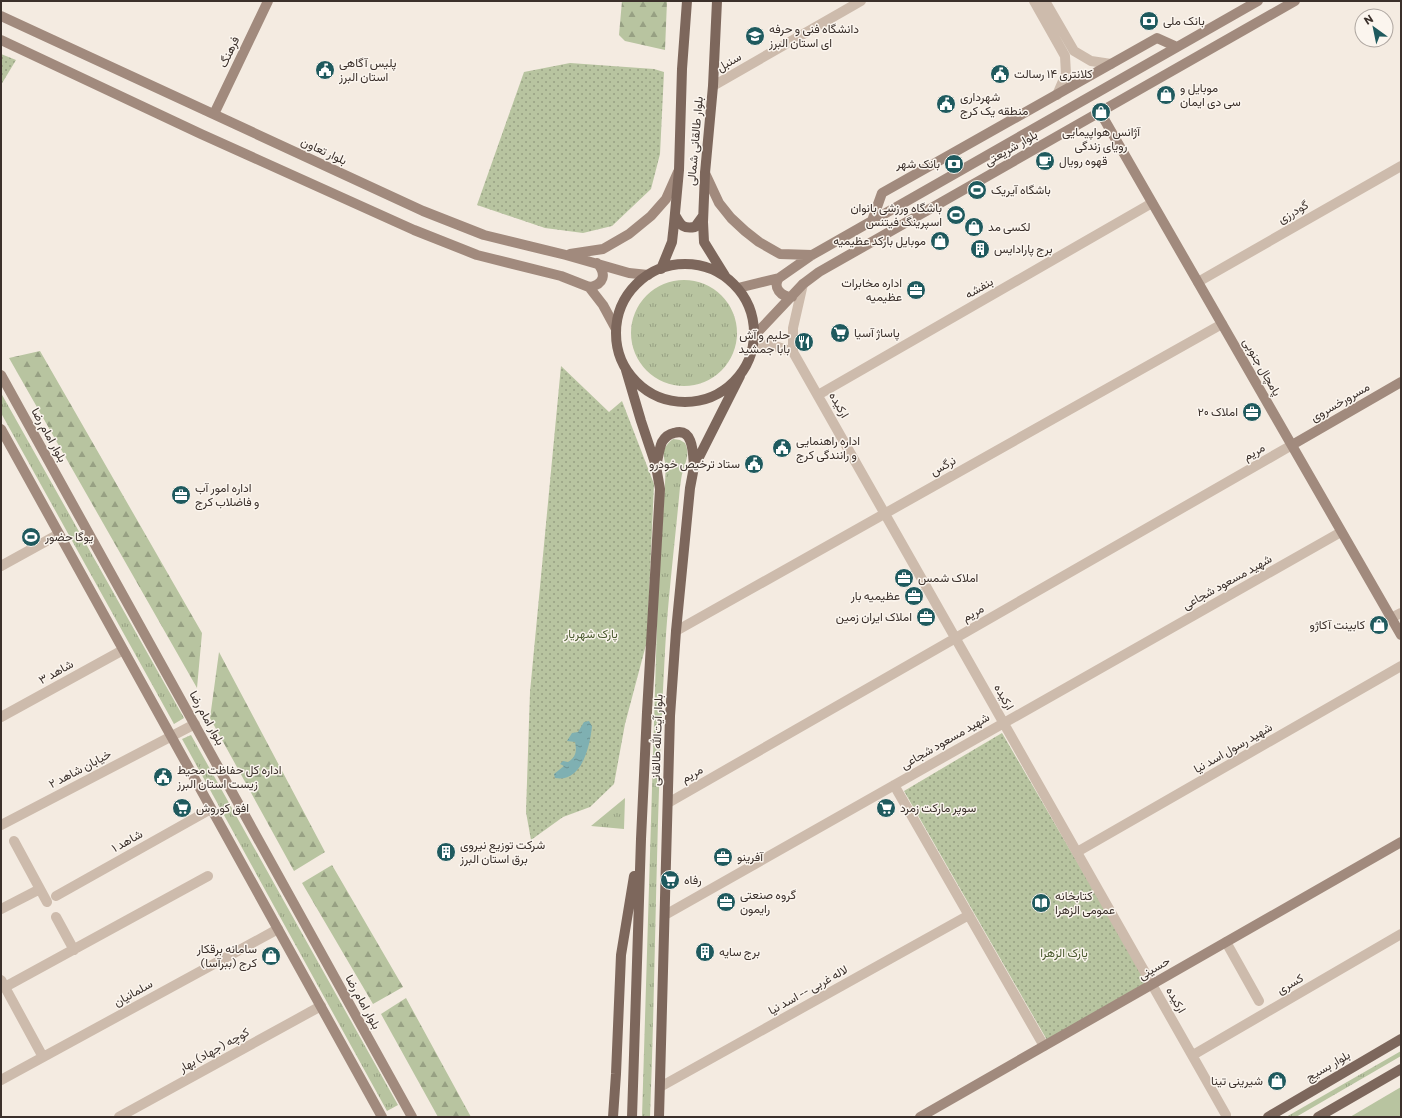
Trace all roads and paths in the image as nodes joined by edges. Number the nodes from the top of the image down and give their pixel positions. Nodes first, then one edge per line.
1 (268, 1) edge
2 (687, 1) edge
3 (717, 1) edge
4 (861, 1) edge
5 (1034, 1) edge
6 (1045, 1) edge
7 (1258, 1) edge
8 (1295, 1) edge
9 (1, 16) edge
10 (1, 40) edge
11 (1177, 47) junction
12 (1110, 64) junction
13 (713, 86) junction
14 (1057, 94) junction
15 (1100, 112) junction
16 (214, 114) junction
17 (1401, 166) edge
18 (679, 170) junction
19 (705, 173) junction
20 (1152, 203) junction
21 (675, 215) junction
22 (704, 216) junction
23 (872, 221) junction
24 (566, 255) junction
25 (812, 255) junction
26 (597, 263) junction
27 (661, 269) junction
28 (648, 275) junction
29 (726, 277) junction
30 (779, 278) junction
31 (1198, 282) junction
32 (803, 284) junction
33 (589, 287) junction
34 (738, 288) junction
35 (792, 297) junction
36 (1222, 324) junction
37 (616, 329) junction
38 (754, 340) junction
39 (793, 352) junction
40 (626, 370) junction
41 (1, 375) edge
42 (740, 376) junction
43 (1401, 382) edge
44 (818, 395) junction
45 (1, 429) edge
46 (1292, 445) junction
47 (656, 466) junction
48 (694, 467) junction
49 (885, 514) junction
50 (1341, 532) junction
51 (59, 534) junction
52 (1, 566) edge
53 (1401, 613) edge
54 (1391, 618) junction
55 (676, 631) junction
56 (1401, 635) edge
57 (956, 638) junction
58 (124, 650) junction
59 (1401, 666) edge
60 (1, 717) edge
61 (1004, 722) junction
62 (195, 724) junction
63 (172, 736) junction
64 (894, 785) junction
65 (668, 803) junction
66 (211, 809) junction
67 (1, 825) edge
68 (641, 839) junction
69 (14, 841) dead end
70 (1401, 842) edge
71 (1077, 852) junction
72 (208, 876) dead end
73 (40, 889) junction
74 (1, 909) edge
75 (665, 915) junction
76 (969, 915) junction
77 (56, 917) dead end
78 (278, 929) junction
79 (1401, 934) edge
80 (1226, 942) junction
81 (74, 950) junction
82 (3, 983) edge
83 (1152, 984) junction
84 (1259, 1001) dead end
85 (321, 1006) junction
86 (1401, 1039) edge
87 (1044, 1046) junction
88 (1193, 1055) junction
89 (43, 1057) junction
90 (1401, 1069) edge
91 (1, 1080) edge
92 (660, 1087) junction
93 (1226, 1115) dead end
94 (120, 1117) edge
95 (382, 1117) edge
96 (412, 1117) edge
97 (613, 1117) edge
98 (632, 1117) edge
99 (659, 1117) edge
100 (920, 1117) edge
101 (1268, 1117) edge
102 (1318, 1117) edge

1 - 16 main road, فرهنگ
2 - 18 main road, بلوار طالقانی شمالی
3 - 13 main road, بلوار طالقانی شمالی
4 - 13 street, سنبل
5 - 14 street
6 - 12 street
7 - 11 main road, بلوار شریعتی
8 - 15 main road, بلوار شریعتی
9 - 16 main road, بلوار تعاون
10 - 33 main road
11 - 12 main road
11 - 23 main road, بلوار شریعتی
12 - 14 main road
13 - 19 main road, بلوار طالقانی شمالی
14 - 23 main road
15 - 20 main road, پامچال جنوبی
15 - 32 main road, بلوار شریعتی
16 - 24 main road, بلوار تعاون
17 - 31 street, گودرزی
18 - 21 main road, بلوار طالقانی شمالی
18 - 24 main road
19 - 22 main road, بلوار طالقانی شمالی
19 - 25 main road
20 - 31 main road, پامچال جنوبی
20 - 44 street, بنفشه
21 - 22 main road
21 - 27 main road, بلوار طالقانی شمالی
22 - 29 main road, بلوار طالقانی شمالی
23 - 25 main road, بلوار شریعتی
24 - 26 main road, بلوار تعاون
25 - 30 main road, بلوار شریعتی
26 - 28 main road, بلوار تعاون
26 - 33 main road
27 - 28 main road
27 - 29 main road
28 - 37 main road
29 - 34 main road
30 - 34 main road, بلوار شریعتی
30 - 35 main road
31 - 36 main road, پامچال جنوبی
32 - 35 main road, بلوار شریعتی
32 - 39 street, ارکیده
33 - 37 main road
34 - 38 main road
35 - 38 main road, بلوار شریعتی
36 - 46 main road, پامچال جنوبی
36 - 49 street, نرگس
37 - 40 main road
38 - 39 street
38 - 42 main road
39 - 44 street, ارکیده
40 - 42 main road
40 - 47 main road, بلوار آیت‌الله طالقانی
41 - 62 main road, بلوار امام رضا
42 - 48 main road, بلوار آیت‌الله طالقانی
43 - 46 main road, مسرورخسروی
44 - 49 street, ارکیده
45 - 51 main road
46 - 50 main road, پامچال جنوبی
46 - 57 street, مریم
47 - 48 main road
47 - 68 main road, بلوار آیت‌الله طالقانی
48 - 55 main road, بلوار آیت‌الله طالقانی
49 - 55 street, نرگس
49 - 57 street, ارکیده
50 - 54 main road, پامچال جنوبی
50 - 61 street, شهید مسعود شجاعی
51 - 52 street
51 - 58 main road
53 - 54 street
54 - 56 main road, پامچال جنوبی
55 - 65 main road, بلوار آیت‌الله طالقانی
57 - 61 street, ارکیده
57 - 65 street, مریم
58 - 60 street, شاهد ۳
58 - 63 main road
59 - 71 street, شهید رسول اسد نیا
61 - 64 street, شهید مسعود شجاعی
61 - 71 street, ارکیده
62 - 63 street, خیابان شاهد ۲
62 - 96 main road, بلوار امام رضا
63 - 66 main road
63 - 67 street, خیابان شاهد ۲
64 - 75 street, شهید مسعود شجاعی
64 - 76 street
65 - 75 main road, بلوار آیت‌الله طالقانی
66 - 73 street, شاهد ۱
66 - 78 main road
68 - 97 main road
68 - 98 main road, بلوار آیت‌الله طالقانی
69 - 73 street
70 - 80 main road, حسینی
71 - 83 street, ارکیده
72 - 81 street
73 - 74 street
75 - 92 main road, بلوار آیت‌الله طالقانی
76 - 87 street
76 - 92 street, لاله غربی -- اسد نیا
77 - 81 street
78 - 85 main road
78 - 89 street, سلمانیان
79 - 88 street, کسری
80 - 83 main road, حسینی
80 - 84 street
81 - 82 street
82 - 89 street
83 - 87 main road, حسینی
83 - 88 street, ارکیده
85 - 94 street, کوچه (جهاد) بهار
85 - 95 main road
86 - 101 main road, بلوار بسیج
87 - 100 main road, حسینی
88 - 93 street, ارکیده
89 - 91 street, سلمانیان
90 - 102 main road
92 - 99 main road, بلوار آیت‌الله طالقانی

